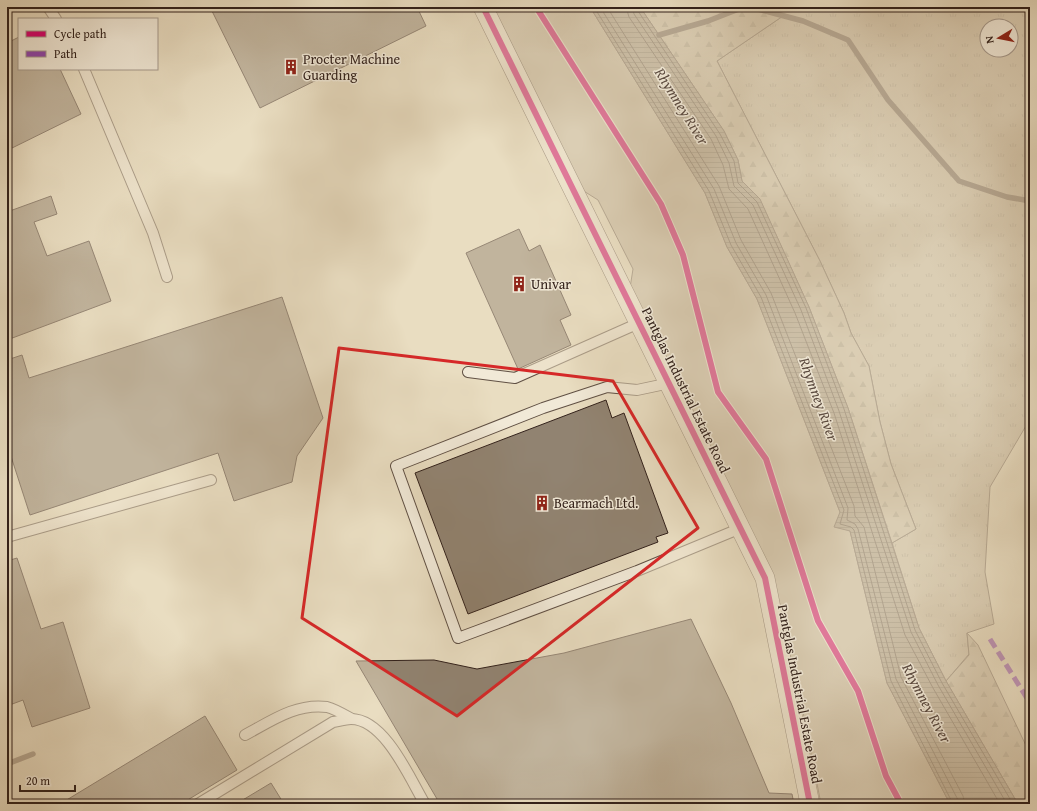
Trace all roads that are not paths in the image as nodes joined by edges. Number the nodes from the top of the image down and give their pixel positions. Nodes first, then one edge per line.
1 (48, 7) edge
2 (483, 7) edge
3 (55, 18) edge
4 (84, 70) edge
5 (167, 277) dead end
6 (640, 323) junction
7 (468, 372) dead end
8 (670, 384) junction
9 (211, 480) dead end
10 (741, 528) junction
11 (7, 537) edge
12 (352, 719) junction
13 (245, 735) dead end
14 (198, 804) edge
15 (425, 804) edge
16 (810, 804) edge

1 - 3 lane
2 - 6 street, Pantglas Industrial Estate Road
4 - 5 lane
6 - 7 lane
6 - 8 street, Pantglas Industrial Estate Road
8 - 10 street, Pantglas Industrial Estate Road
8 - 10 lane
9 - 11 lane
10 - 16 street, Pantglas Industrial Estate Road
12 - 13 lane
12 - 14 lane
12 - 15 lane

